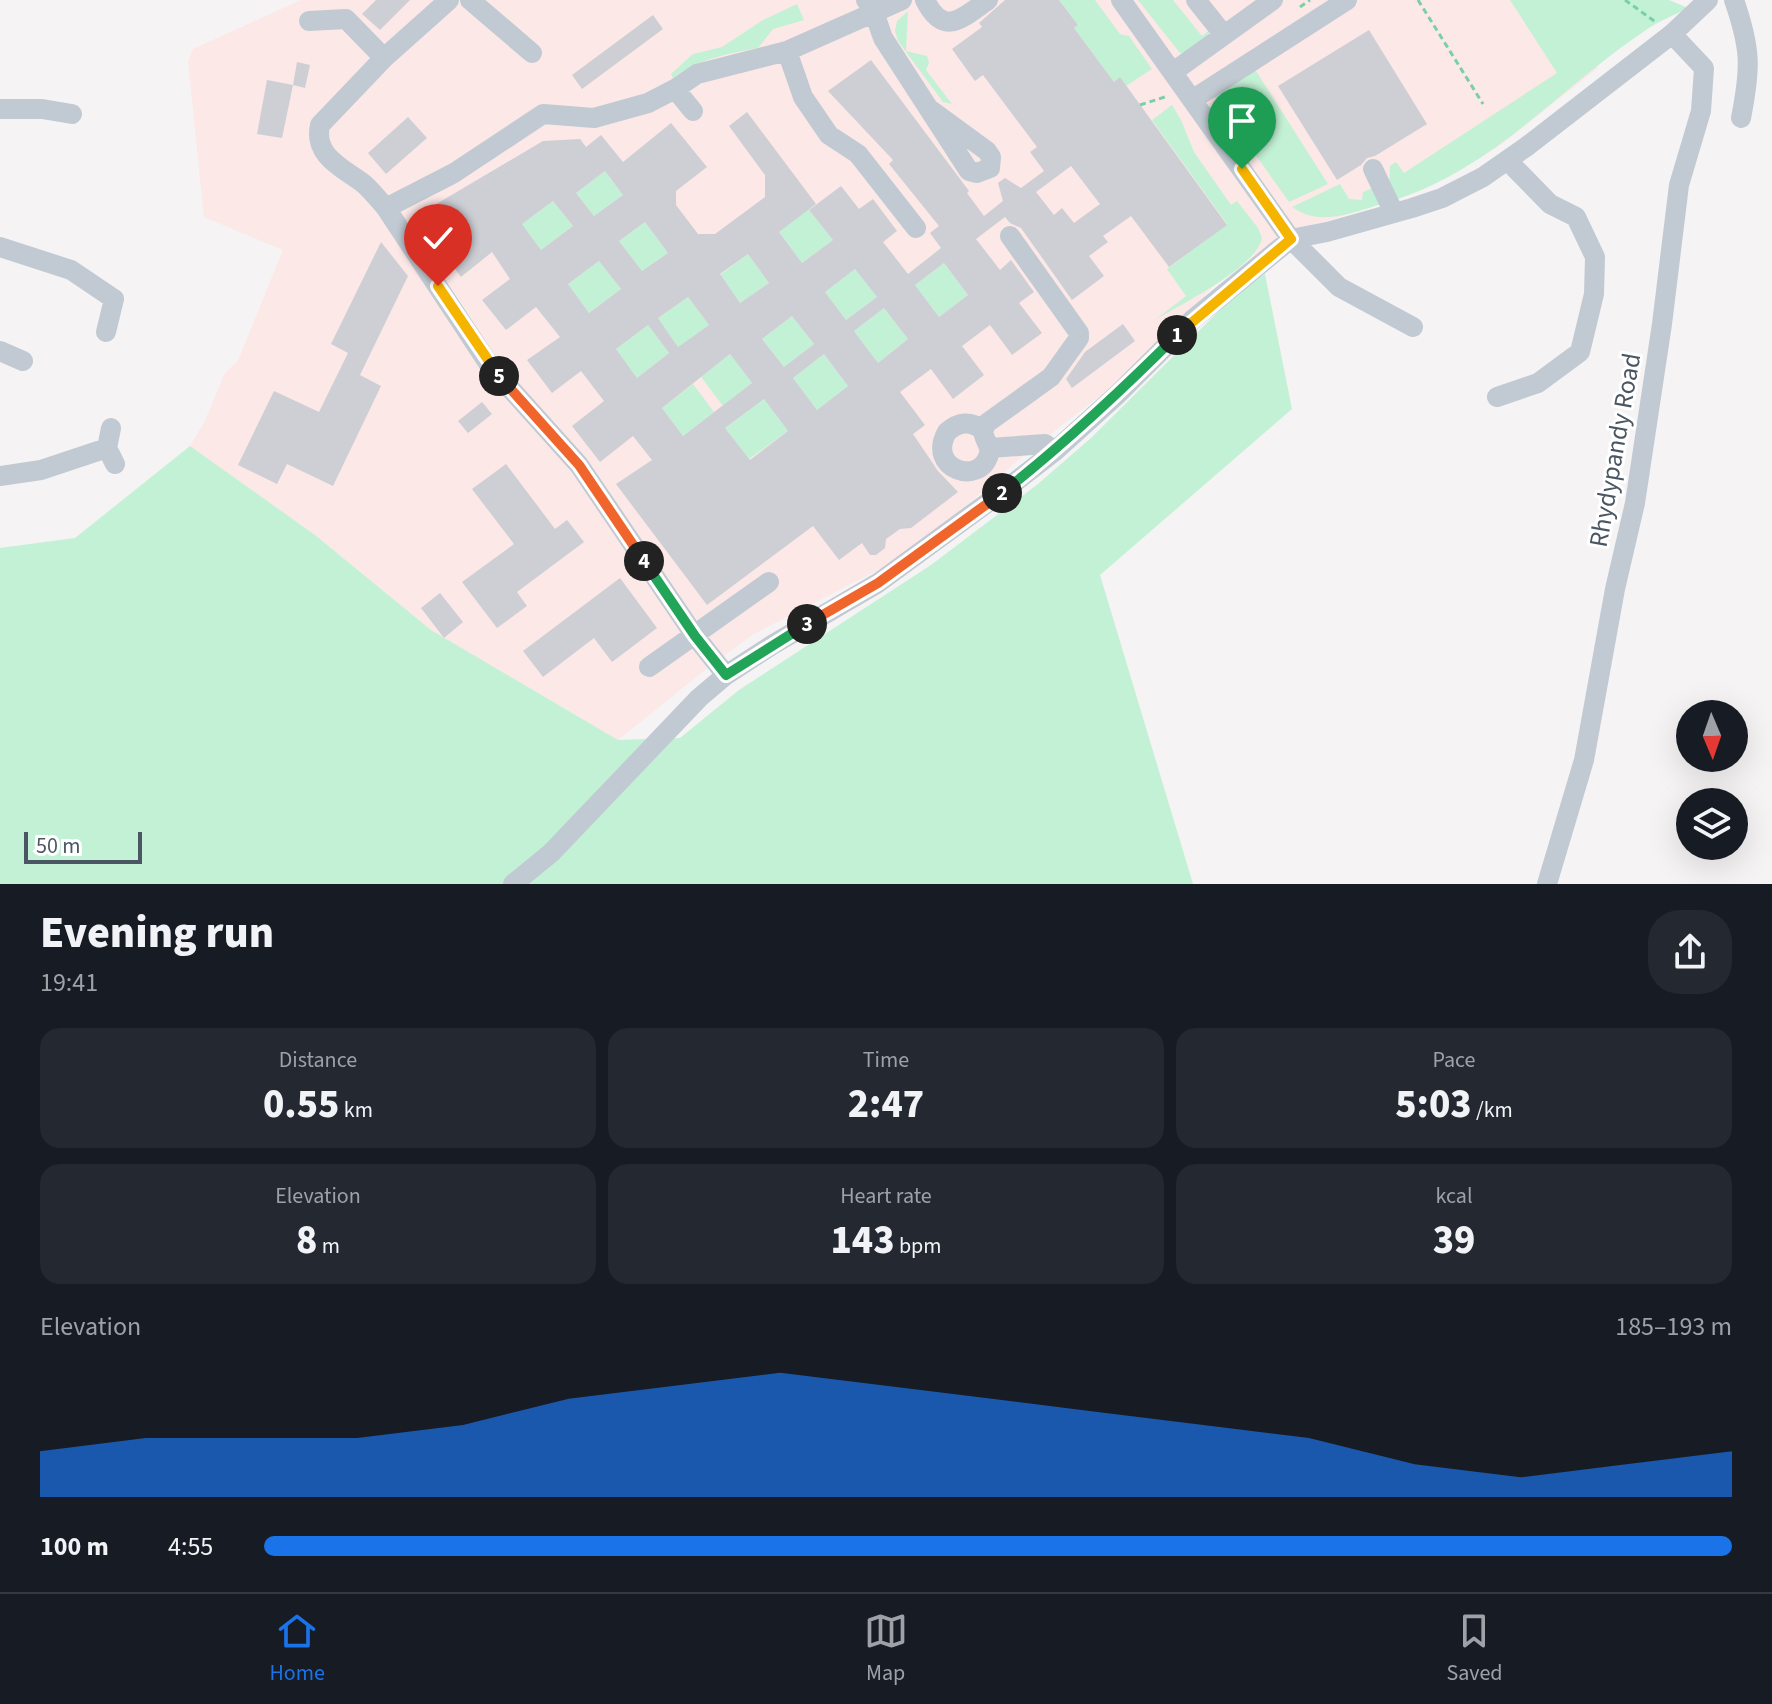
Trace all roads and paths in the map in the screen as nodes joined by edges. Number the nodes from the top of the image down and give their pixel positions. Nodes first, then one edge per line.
1 (449, 0) edge
2 (470, 0) edge
3 (902, 0) edge
4 (925, 0) edge
5 (988, 0) edge
6 (1121, 0) edge
7 (1196, 0) edge
8 (1273, 0) edge
9 (1347, 0) edge
10 (1418, 0) edge
11 (1625, 0) edge
12 (1708, 0) edge
13 (1734, 0) edge
14 (870, 6) edge
15 (309, 21) dead end
16 (1672, 34) junction
17 (1224, 35) junction
18 (787, 51) junction
19 (532, 53) dead end
20 (384, 58) junction
21 (1173, 72) junction
22 (675, 89) junction
23 (1192, 100) junction
24 (1483, 104) dead end
25 (0, 109) edge
26 (931, 110) dead end
27 (693, 111) dead end
28 (72, 114) dead end
29 (1741, 118) dead end
30 (1507, 160) junction
31 (1373, 169) dead end
32 (386, 208) junction
33 (1394, 213) junction
34 (916, 228) dead end
35 (1010, 236) dead end
36 (1291, 239) junction
37 (0, 247) edge
38 (1413, 327) dead end
39 (106, 332) dead end
40 (0, 351) edge
41 (23, 361) dead end
42 (1497, 397) dead end
43 (111, 447) dead end
44 (1055, 451) junction
45 (0, 476) edge
46 (769, 582) dead end
47 (695, 636) junction
48 (649, 667) dead end
49 (726, 675) junction
50 (513, 884) edge
51 (1547, 884) edge

1 - 20 street
2 - 19 street
3 - 14 street
4 - 5 street
6 - 21 street
7 - 17 street
8 - 17 street
9 - 23 street
10 - 24 path
11 - 16 path
12 - 16 street
13 - 29 street
14 - 18 street
14 - 26 street
15 - 20 street
16 - 30 street
16 - 51 street, Rhydypandy Road
17 - 21 street
18 - 22 street
18 - 34 street
20 - 32 street
21 - 23 street
22 - 27 street
22 - 32 street
23 - 36 street
25 - 28 street
30 - 33 street
30 - 42 street
31 - 33 street
32 - 47 street
33 - 36 street
35 - 44 street
36 - 38 street
36 - 44 street
37 - 39 street
40 - 41 street
43 - 45 street
44 - 49 street
46 - 47 street
47 - 48 street
47 - 49 street
49 - 50 street

